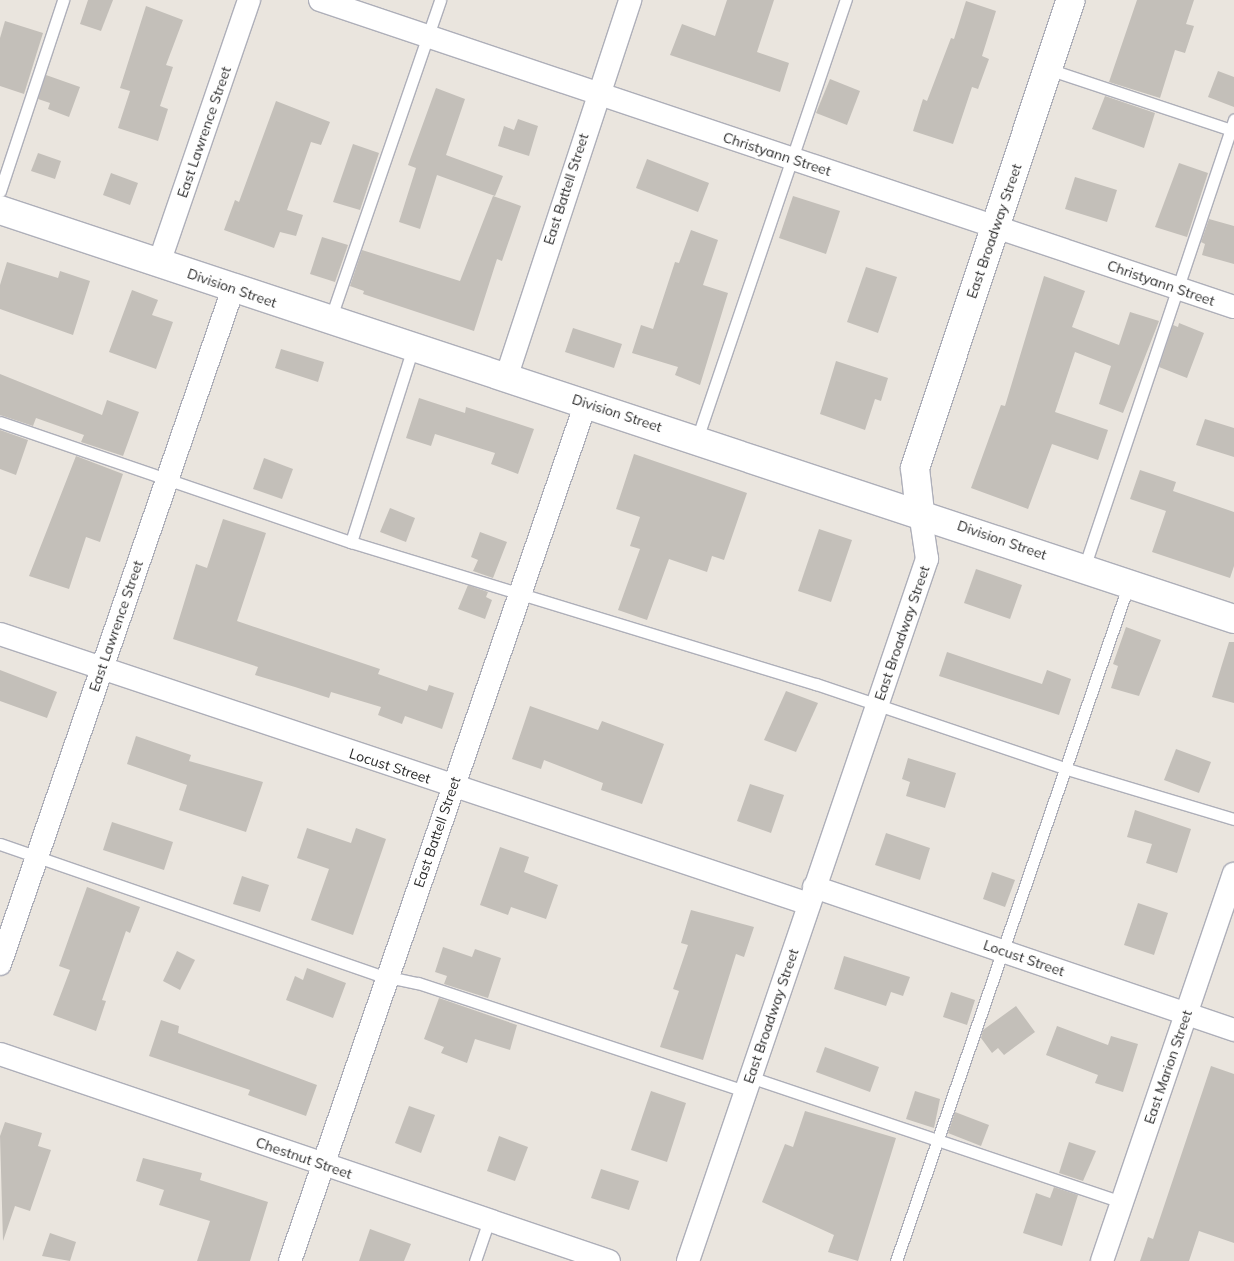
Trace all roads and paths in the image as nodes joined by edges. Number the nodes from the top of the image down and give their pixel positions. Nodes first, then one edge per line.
1 (63, 0) edge
2 (249, 0) edge
3 (320, 0) edge
4 (440, 0) edge
5 (630, 0) edge
6 (846, 0) edge
7 (1071, 0) edge
8 (428, 36) junction
9 (1048, 69) junction
10 (598, 94) junction
11 (1233, 126) edge
12 (791, 158) junction
13 (0, 191) edge
14 (0, 210) edge
15 (995, 227) junction
16 (159, 264) junction
17 (233, 289) junction
18 (1178, 289) junction
19 (1234, 307) edge
20 (330, 321) junction
21 (413, 348) junction
22 (506, 378) junction
23 (586, 403) junction
24 (0, 422) edge
25 (697, 438) junction
26 (166, 480) junction
27 (920, 512) junction
28 (351, 542) junction
29 (1084, 568) junction
30 (1129, 583) junction
31 (521, 595) junction
32 (1234, 619) edge
33 (0, 634) edge
34 (101, 669) junction
35 (878, 704) junction
36 (1064, 768) junction
37 (453, 787) junction
38 (1234, 818) edge
39 (0, 844) edge
40 (36, 857) junction
41 (1234, 874) edge
42 (812, 895) junction
43 (1002, 951) junction
44 (0, 964) edge
45 (387, 976) junction
46 (1187, 1014) junction
47 (1234, 1030) edge
48 (0, 1054) edge
49 (748, 1084) junction
50 (937, 1141) junction
51 (323, 1164) junction
52 (1122, 1202) junction
53 (489, 1220) junction
54 (290, 1261) edge
55 (475, 1261) edge
56 (609, 1261) edge
57 (688, 1261) edge
58 (896, 1261) edge
59 (1102, 1261) edge

1 - 13 lane
2 - 16 street, East Lawrence Street
3 - 8 street, Christyann Street
4 - 8 lane
5 - 10 street, East Battell Street
6 - 12 lane
7 - 9 street, East Broadway Street
8 - 10 street, Christyann Street
8 - 20 lane
9 - 11 lane
9 - 15 street, East Broadway Street
10 - 12 street, Christyann Street
10 - 22 street, East Battell Street
11 - 18 lane
12 - 15 street, Christyann Street
12 - 25 lane
14 - 16 street, Division Street
15 - 18 street, Christyann Street
15 - 27 street, East Broadway Street
16 - 17 street, Division Street
17 - 20 street, Division Street
17 - 26 street, East Lawrence Street
18 - 19 street, Christyann Street
18 - 29 lane
20 - 21 street, Division Street
21 - 22 street, Division Street
21 - 28 lane
22 - 23 street, Division Street
23 - 25 street, Division Street
23 - 31 street, East Battell Street
24 - 26 lane
25 - 27 street, Division Street
26 - 28 lane
26 - 34 street, East Lawrence Street
27 - 29 street, Division Street
27 - 35 street, East Broadway Street
28 - 31 lane
29 - 30 street, Division Street
30 - 32 street, Division Street
30 - 36 lane
31 - 35 lane
31 - 37 street, East Battell Street
33 - 34 street, Locust Street
34 - 37 street, Locust Street
34 - 40 street, East Lawrence Street
35 - 36 lane
35 - 42 street, East Broadway Street
36 - 38 lane
36 - 43 lane
37 - 42 street, Locust Street
37 - 45 street, East Battell Street
39 - 40 lane
40 - 44 street, East Lawrence Street
40 - 45 lane
41 - 46 street, East Marion Street
42 - 43 street, Locust Street
42 - 49 street, East Broadway Street
43 - 46 street, Locust Street
43 - 50 lane
45 - 49 lane
45 - 51 street, East Battell Street
46 - 47 street, Locust Street
46 - 52 street, East Marion Street
48 - 51 street, Chestnut Street
49 - 50 lane
49 - 57 street, East Broadway Street
50 - 52 lane
50 - 58 lane
51 - 53 street, Chestnut Street
51 - 54 street, East Battell Street
52 - 59 street, East Marion Street
53 - 55 lane
53 - 56 street, Chestnut Street

